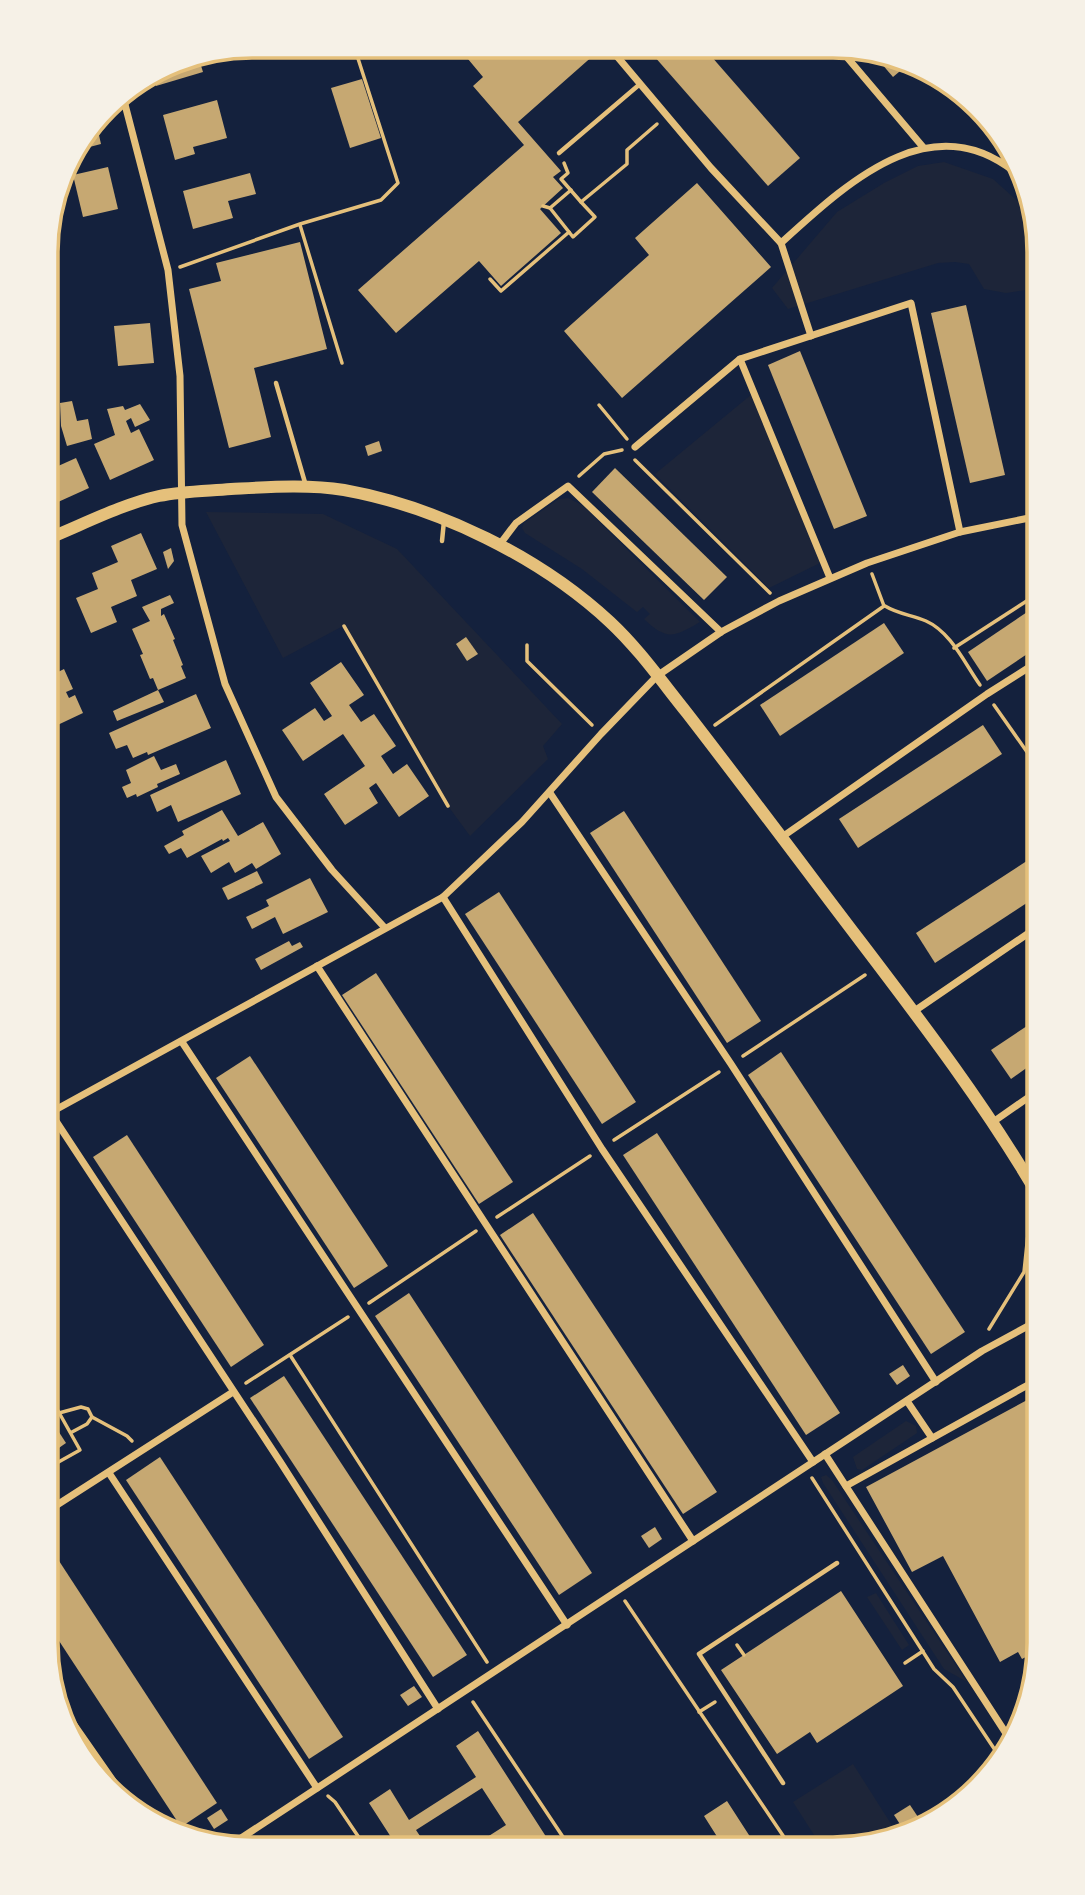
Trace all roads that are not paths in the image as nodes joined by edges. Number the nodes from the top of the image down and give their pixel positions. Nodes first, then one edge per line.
1 (618, 58) edge
2 (848, 58) edge
3 (640, 84) junction
4 (125, 105) edge
5 (923, 147) junction
6 (559, 153) road end
7 (1008, 168) edge
8 (781, 243) junction
9 (811, 336) junction
10 (740, 359) junction
11 (276, 383) dead end
12 (635, 447) road end
13 (307, 487) junction
14 (183, 493) junction
15 (1027, 518) edge
16 (444, 520) junction
17 (960, 532) junction
18 (58, 535) edge
19 (442, 541) dead end
20 (500, 544) junction
21 (830, 578) junction
22 (721, 632) junction
23 (1027, 669) edge
24 (657, 676) junction
25 (550, 793) junction
26 (782, 837) junction
27 (443, 897) junction
28 (385, 928) junction
29 (1027, 934) edge
30 (317, 967) junction
31 (913, 1012) junction
32 (181, 1042) junction
33 (1027, 1098) edge
34 (58, 1108) edge
35 (993, 1122) junction
36 (58, 1128) edge
37 (1027, 1177) edge
38 (1027, 1327) edge
39 (936, 1382) junction
40 (1026, 1386) dead end
41 (233, 1392) junction
42 (907, 1401) junction
43 (932, 1438) junction
44 (825, 1454) junction
45 (813, 1462) junction
46 (109, 1473) junction
47 (846, 1486) junction
48 (58, 1505) edge
49 (693, 1541) junction
50 (836, 1563) dead end
51 (567, 1625) junction
52 (438, 1709) junction
53 (1005, 1732) edge
54 (82, 1736) edge
55 (107, 1772) edge
56 (783, 1783) dead end
57 (317, 1788) junction
58 (243, 1837) edge

1 - 3 street
2 - 5 street
3 - 6 lane
3 - 8 street
4 - 14 street
5 - 7 street
5 - 8 street
8 - 9 street
9 - 10 street
9 - 17 street
10 - 12 street
10 - 21 street
11 - 13 lane
13 - 14 street
13 - 16 street
14 - 18 street
14 - 28 street
15 - 17 street
16 - 19 lane
16 - 20 street
17 - 21 street
20 - 22 street
20 - 24 street
21 - 22 street
22 - 24 street
23 - 26 street
24 - 25 street
24 - 26 street
25 - 27 street
25 - 39 street
26 - 31 street
27 - 28 street
27 - 45 street
28 - 30 street
29 - 31 street
30 - 32 street
30 - 49 street
31 - 35 street
32 - 34 street
32 - 51 street
33 - 35 street
35 - 37 street
36 - 41 street
38 - 39 street
39 - 42 street
40 - 43 street
41 - 46 street
41 - 52 street
42 - 43 street
42 - 44 street
43 - 47 street
44 - 45 street
44 - 47 street
45 - 49 street
46 - 48 street
46 - 57 street
47 - 53 street
49 - 51 street
50 - 56 lane
51 - 52 street
52 - 57 street
54 - 55 street
57 - 58 street

